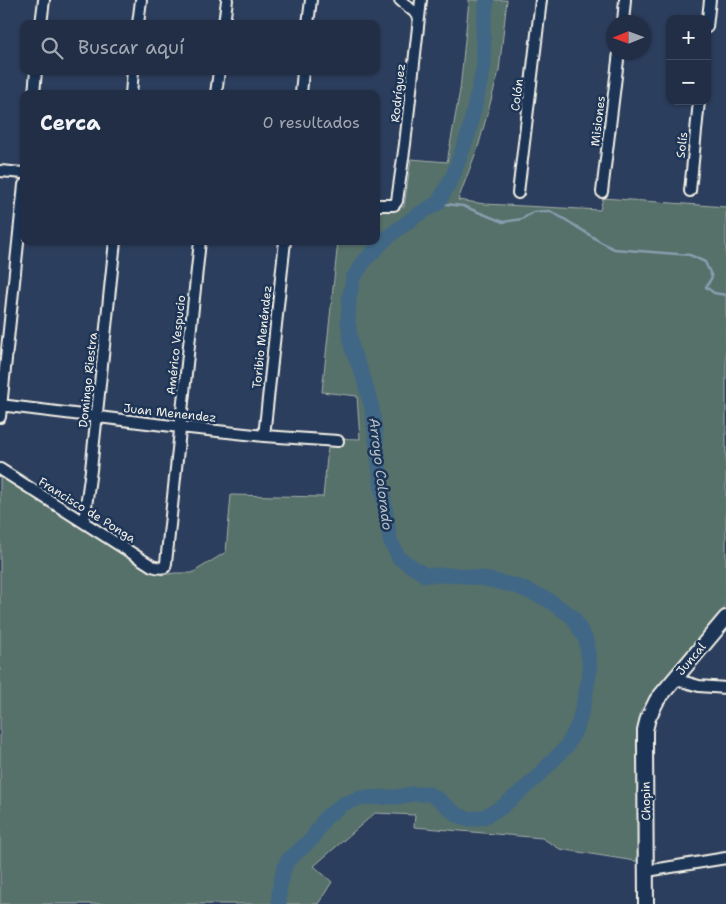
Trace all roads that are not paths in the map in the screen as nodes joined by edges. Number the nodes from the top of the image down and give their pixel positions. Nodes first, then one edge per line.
1 (44, 0) edge
2 (141, 0) edge
3 (227, 0) edge
4 (311, 0) edge
5 (400, 0) edge
6 (421, 0) edge
7 (542, 0) edge
8 (625, 0) edge
9 (710, 0) edge
10 (624, 15) edge
11 (708, 15) edge
12 (419, 16) junction
13 (42, 20) edge
14 (138, 20) edge
15 (224, 20) edge
16 (308, 20) edge
17 (618, 60) edge
18 (36, 75) edge
19 (133, 75) edge
20 (218, 75) edge
21 (303, 75) edge
22 (34, 90) edge
23 (131, 90) edge
24 (217, 90) edge
25 (301, 90) edge
26 (699, 105) edge
27 (0, 171) edge
28 (20, 173) edge
29 (690, 191) dead end
30 (602, 192) dead end
31 (518, 193) dead end
32 (380, 205) edge
33 (20, 223) edge
34 (115, 245) edge
35 (200, 245) edge
36 (285, 245) edge
37 (1, 406) edge
38 (96, 417) junction
39 (0, 418) edge
40 (180, 427) junction
41 (264, 436) junction
42 (338, 441) dead end
43 (0, 469) edge
44 (84, 521) junction
45 (162, 568) joint
46 (726, 618) edge
47 (674, 679) junction
48 (726, 688) edge
49 (657, 700) joint
50 (726, 858) edge
51 (647, 871) junction
52 (646, 904) edge

1 - 13 street
2 - 14 street
3 - 15 street
4 - 16 street
5 - 12 street
6 - 12 street, Rodríguez
7 - 31 street, Colón
8 - 10 street
9 - 11 street
12 - 32 street, Rodríguez
17 - 30 street, Misiones
18 - 22 street
19 - 23 street
20 - 24 street
21 - 25 street
26 - 29 street, Solís
27 - 28 street
33 - 37 street
34 - 38 street, Domingo Riestra
35 - 40 street, Américo Vespucio
36 - 41 street, Toribio Menéndez
37 - 38 street, Juan Menendez
37 - 39 street
38 - 40 street, Juan Menendez
38 - 44 street, Domingo Riestra
40 - 41 street, Juan Menendez
40 - 45 street, Américo Vespucio
41 - 42 street, Juan Menendez
43 - 44 street, Francisco de Ponga
44 - 45 street, Francisco de Ponga
46 - 47 street, Juncal
47 - 48 street
47 - 49 street, Juncal
49 - 51 street, Chopin
50 - 51 street
51 - 52 street, Chopin

